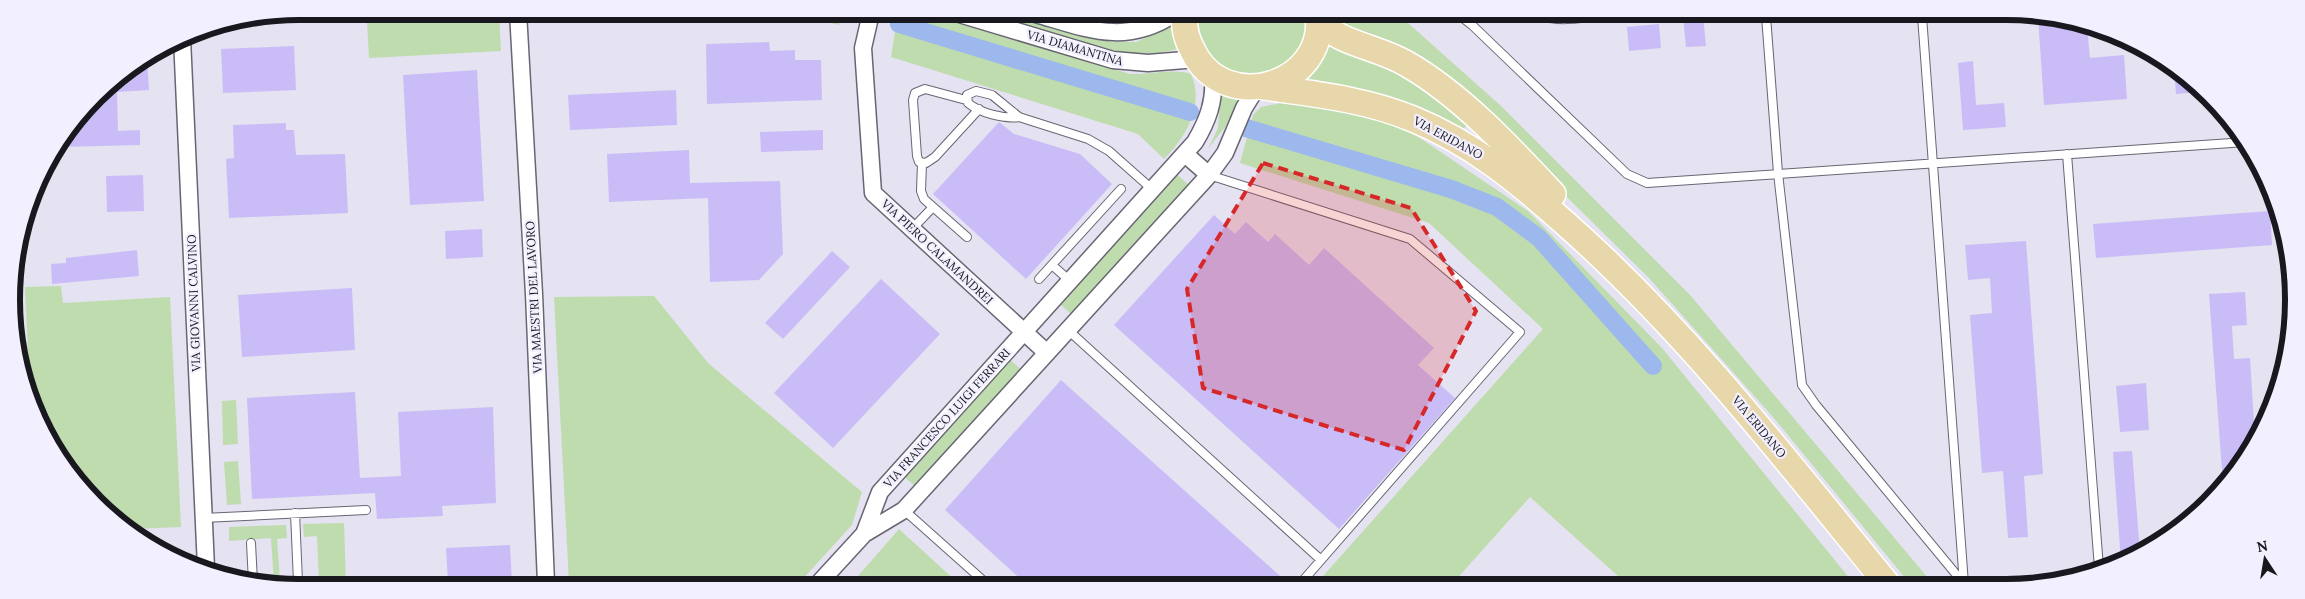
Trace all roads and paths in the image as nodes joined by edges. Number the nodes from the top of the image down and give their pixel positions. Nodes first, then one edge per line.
1 (518, 20) edge
2 (870, 20) edge
3 (979, 20) edge
4 (1057, 20) edge
5 (1165, 20) edge
6 (1186, 20) edge
7 (1318, 20) edge
8 (1319, 20) edge
9 (1466, 20) edge
10 (1766, 20) edge
11 (1922, 20) edge
12 (182, 46) edge
13 (1205, 67) junction
14 (1260, 87) junction
15 (966, 100) junction
16 (979, 109) junction
17 (1019, 117) junction
18 (2237, 143) edge
19 (1185, 154) junction
20 (2067, 154) junction
21 (1932, 162) junction
22 (922, 163) junction
23 (1778, 173) junction
24 (1209, 175) junction
25 (1121, 189) dead end
26 (1153, 190) junction
27 (933, 207) junction
28 (912, 229) junction
29 (967, 237) dead end
30 (1052, 265) junction
31 (1623, 276) junction
32 (1039, 279) dead end
33 (1070, 282) junction
34 (1068, 330) junction
35 (1024, 332) junction
36 (1047, 353) junction
37 (366, 510) dead end
38 (904, 510) junction
39 (295, 513) junction
40 (204, 518) junction
41 (864, 534) junction
42 (251, 543) dead end
43 (1321, 560) junction
44 (206, 563) edge
45 (2099, 563) edge
46 (252, 575) edge
47 (298, 579) edge
48 (546, 579) edge
49 (823, 579) edge
50 (981, 579) edge
51 (1304, 579) edge
52 (1883, 579) edge
53 (1961, 579) edge
54 (1965, 579) edge

1 - 48 street, VIA MAESTRI DEL LAVORO
2 - 28 street, VIA PIERO CALAMANDREI
3 - 13 street, VIA DIAMANTINA
4 - 5 street, VIA DIAMANTINA
6 - 13 main road
7 - 14 main road, VIA ERIDANO
8 - 31 main road, VIA ERIDANO
9 - 23 lane
10 - 23 lane
11 - 21 lane
12 - 40 street, VIA GIOVANNI CALVINO
13 - 14 main road, VIA ERIDANO
13 - 19 street, VIA FRANCESCO LUIGI FERRARI
14 - 24 street, VIA FRANCESCO LUIGI FERRARI
14 - 31 main road, VIA ERIDANO
15 - 16 lane
15 - 17 lane
15 - 22 lane
16 - 17 lane
16 - 22 lane
17 - 26 lane
18 - 20 lane
19 - 24 street
19 - 26 street, VIA FRANCESCO LUIGI FERRARI
20 - 21 lane
20 - 45 lane
21 - 23 lane
21 - 54 lane
22 - 27 lane
23 - 53 lane
24 - 34 street, VIA FRANCESCO LUIGI FERRARI
24 - 43 lane
25 - 30 lane
26 - 33 street, VIA FRANCESCO LUIGI FERRARI
27 - 28 lane
27 - 29 lane
28 - 35 street, VIA PIERO CALAMANDREI
30 - 32 lane
30 - 33 lane
31 - 52 main road, VIA ERIDANO
33 - 35 street, VIA FRANCESCO LUIGI FERRARI
34 - 36 street, VIA FRANCESCO LUIGI FERRARI
34 - 43 lane
35 - 36 street
35 - 41 street, VIA FRANCESCO LUIGI FERRARI
36 - 38 street, VIA FRANCESCO LUIGI FERRARI
37 - 39 lane
38 - 41 street, VIA FRANCESCO LUIGI FERRARI
38 - 50 lane
39 - 40 lane
39 - 47 lane
40 - 44 street, VIA GIOVANNI CALVINO
41 - 49 street, VIA FRANCESCO LUIGI FERRARI
42 - 46 lane
43 - 51 lane

